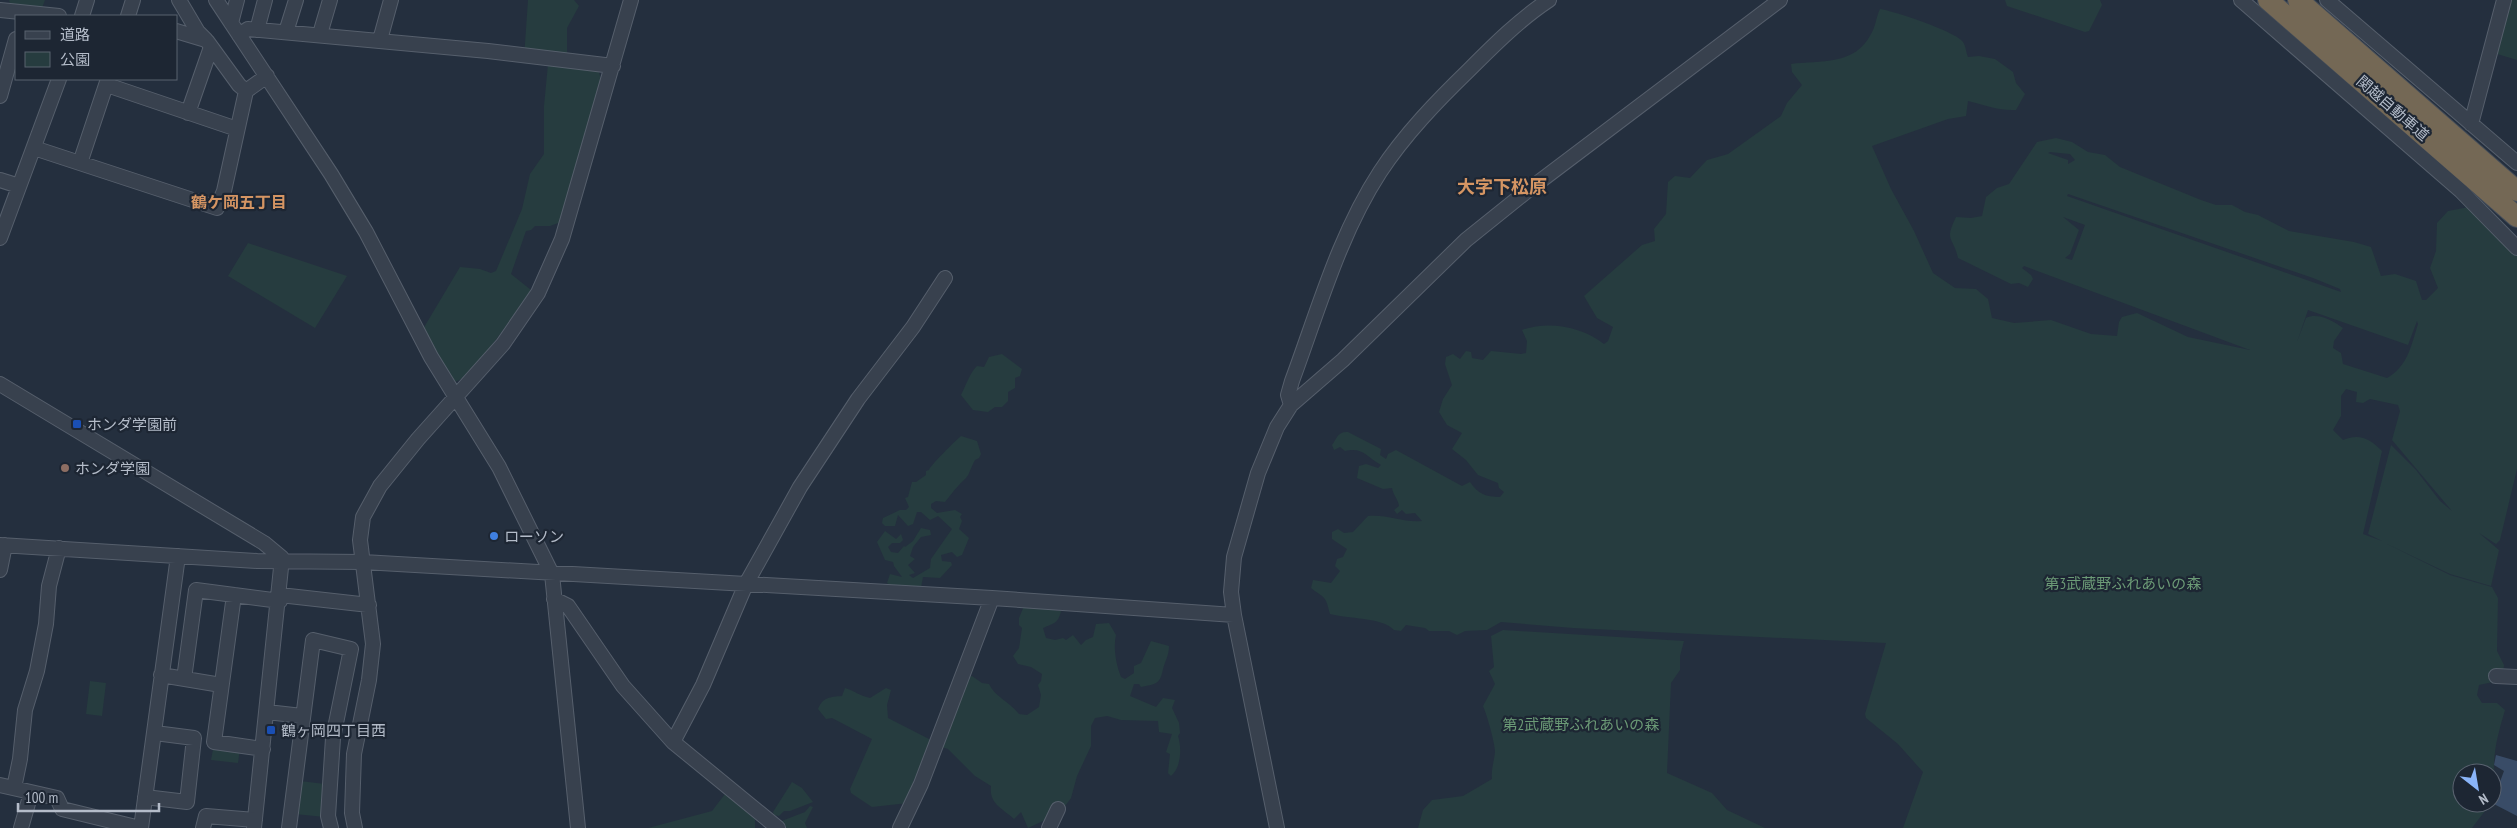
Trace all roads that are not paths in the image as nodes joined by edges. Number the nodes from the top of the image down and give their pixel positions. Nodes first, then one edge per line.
1 (87, 0) edge
2 (133, 0) edge
3 (179, 0) edge
4 (216, 0) edge
5 (237, 0) edge
6 (266, 0) edge
7 (296, 0) edge
8 (330, 0) edge
9 (391, 0) edge
10 (631, 0) edge
11 (1549, 0) edge
12 (1780, 0) edge
13 (2241, 0) edge
14 (2268, 0) edge
15 (2298, 0) edge
16 (2327, 0) edge
17 (2504, 0) edge
18 (4, 6) edge
19 (23, 14) edge
20 (42, 15) edge
21 (82, 15) edge
22 (128, 15) edge
23 (231, 23) junction
24 (257, 30) junction
25 (178, 32) edge
26 (286, 32) junction
27 (320, 34) junction
28 (239, 35) junction
29 (380, 40) junction
30 (15, 43) edge
31 (208, 43) junction
32 (613, 66) junction
33 (266, 76) junction
34 (59, 80) edge
35 (107, 82) edge
36 (246, 91) junction
37 (0, 96) edge
38 (188, 113) junction
39 (2470, 124) junction
40 (237, 129) junction
41 (34, 148) junction
42 (80, 163) junction
43 (2517, 163) edge
44 (0, 180) edge
45 (19, 186) junction
46 (2517, 191) edge
47 (2517, 217) edge
48 (0, 238) edge
49 (2517, 248) edge
50 (945, 278) dead end
51 (0, 384) edge
52 (457, 396) junction
53 (1291, 405) junction
54 (264, 543) junction
55 (2, 545) edge
56 (59, 548) junction
57 (178, 556) junction
58 (257, 561) junction
59 (283, 561) junction
60 (364, 562) junction
61 (0, 570) edge
62 (552, 574) junction
63 (746, 584) junction
64 (234, 595) junction
65 (280, 598) junction
66 (992, 598) junction
67 (554, 599) junction
68 (369, 605) junction
69 (1234, 615) junction
70 (161, 675) junction
71 (2496, 676) dead end
72 (2517, 677) edge
73 (184, 679) junction
74 (221, 685) junction
75 (268, 712) junction
76 (302, 716) junction
77 (155, 733) junction
78 (673, 742) junction
79 (263, 749) junction
80 (7, 786) edge
81 (31, 793) junction
82 (145, 797) junction
83 (1058, 809) dead end
84 (758, 812) junction
85 (254, 824) edge
86 (21, 828) edge
87 (140, 828) edge
88 (203, 828) edge
89 (289, 828) edge
90 (331, 828) edge
91 (355, 828) edge
92 (578, 828) edge
93 (759, 828) edge
94 (778, 828) edge
95 (900, 828) edge
96 (1050, 828) edge
97 (1277, 828) edge

1 - 21 street
2 - 22 street
3 - 31 street
4 - 23 street
5 - 23 street
6 - 24 street
7 - 26 street
8 - 27 street
9 - 29 street
10 - 32 street
11 - 53 street
12 - 53 street
13 - 49 street
14 - 47 highway, 関越自動車道
15 - 46 highway, 関越自動車道
16 - 39 street
17 - 39 street
18 - 19 street
19 - 20 street
23 - 28 street
24 - 26 street
24 - 28 street
25 - 31 street
26 - 27 street
27 - 29 street
28 - 33 street
29 - 32 street
30 - 37 street
31 - 36 street
31 - 38 street
32 - 52 street
33 - 36 street
33 - 52 street
34 - 41 street
35 - 38 street
35 - 42 street
36 - 40 street
38 - 40 street
39 - 43 street
40 - 42 street
41 - 42 street
41 - 45 street
44 - 45 street
45 - 48 street
50 - 63 street
51 - 54 street
52 - 60 street
52 - 62 street
53 - 69 street
54 - 58 street
54 - 59 street
55 - 56 street
55 - 61 street
56 - 57 street
56 - 80 street
57 - 58 street
57 - 70 street
58 - 59 street
59 - 60 street
59 - 65 street
60 - 62 street
60 - 68 street
62 - 63 street
62 - 67 street
63 - 66 street
63 - 78 street
64 - 65 street
64 - 73 street
64 - 74 street
65 - 68 street
65 - 75 street
66 - 69 street
66 - 95 street
67 - 78 street
67 - 92 street
68 - 91 street
69 - 97 street
70 - 73 street
70 - 77 street
71 - 72 street
73 - 74 street
74 - 79 street
75 - 76 street
75 - 79 street
76 - 89 street
76 - 90 street
77 - 82 street
77 - 82 street
78 - 84 street
79 - 85 street
80 - 81 street
81 - 86 street
81 - 87 street
82 - 87 street
83 - 96 street
84 - 93 street
84 - 94 street
85 - 88 street

